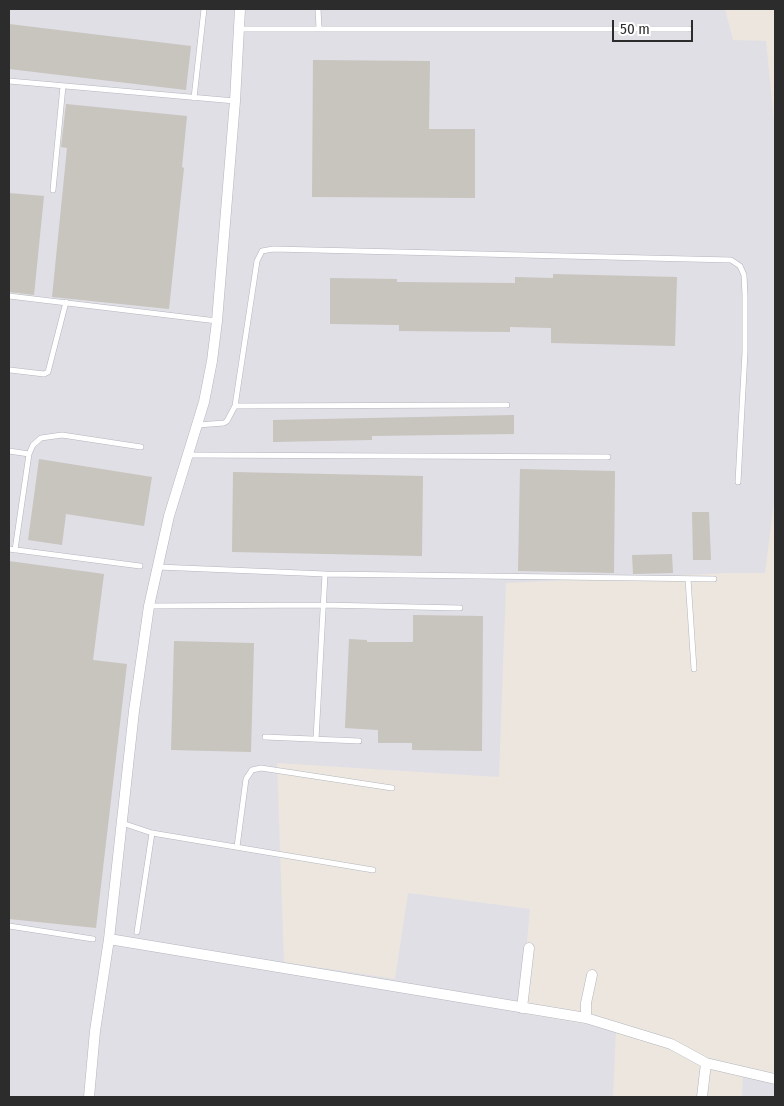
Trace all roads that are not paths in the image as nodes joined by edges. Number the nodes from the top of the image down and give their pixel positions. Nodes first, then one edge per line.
1 (204, 9) edge
2 (240, 9) edge
3 (318, 9) edge
4 (318, 28) junction
5 (240, 29) junction
6 (689, 29) dead end
7 (9, 80) edge
8 (62, 86) junction
9 (194, 98) junction
10 (235, 101) junction
11 (53, 190) dead end
12 (9, 296) edge
13 (66, 302) junction
14 (217, 321) junction
15 (10, 370) dead end
16 (508, 405) dead end
17 (235, 406) junction
18 (198, 425) junction
19 (141, 447) dead end
20 (9, 451) edge
21 (29, 454) junction
22 (187, 455) junction
23 (608, 456) dead end
24 (738, 482) dead end
25 (12, 550) edge
26 (140, 566) dead end
27 (157, 567) junction
28 (325, 574) junction
29 (688, 579) junction
30 (714, 579) dead end
31 (149, 606) junction
32 (323, 606) junction
33 (460, 608) dead end
34 (694, 669) dead end
35 (264, 737) dead end
36 (316, 739) junction
37 (358, 741) dead end
38 (392, 788) dead end
39 (122, 823) junction
40 (152, 833) junction
41 (237, 847) junction
42 (373, 870) dead end
43 (9, 926) edge
44 (137, 932) dead end
45 (93, 939) dead end
46 (109, 939) junction
47 (529, 948) dead end
48 (592, 975) dead end
49 (522, 1008) junction
50 (586, 1018) junction
51 (706, 1063) junction
52 (775, 1079) edge
53 (90, 1097) edge
54 (702, 1097) edge

1 - 9 lane
2 - 5 street
3 - 4 lane
4 - 5 lane
4 - 6 lane
5 - 10 street
7 - 8 lane
8 - 9 lane
8 - 11 lane
9 - 10 lane
10 - 14 street
12 - 13 lane
13 - 14 lane
13 - 15 lane
14 - 18 street
16 - 17 lane
17 - 18 lane
17 - 24 lane
18 - 22 street
19 - 21 lane
20 - 21 lane
21 - 25 lane
22 - 23 lane
22 - 27 street
25 - 26 lane
27 - 28 lane
27 - 31 street
28 - 29 lane
28 - 32 lane
29 - 30 lane
29 - 34 lane
31 - 32 lane
31 - 39 street
32 - 33 lane
32 - 36 lane
35 - 36 lane
36 - 37 lane
38 - 41 lane
39 - 40 lane
39 - 46 street
40 - 41 lane
40 - 44 lane
41 - 42 lane
43 - 45 lane
46 - 49 street
46 - 53 street
47 - 49 street
48 - 50 street
49 - 50 street
50 - 51 street
51 - 52 street
51 - 54 street

